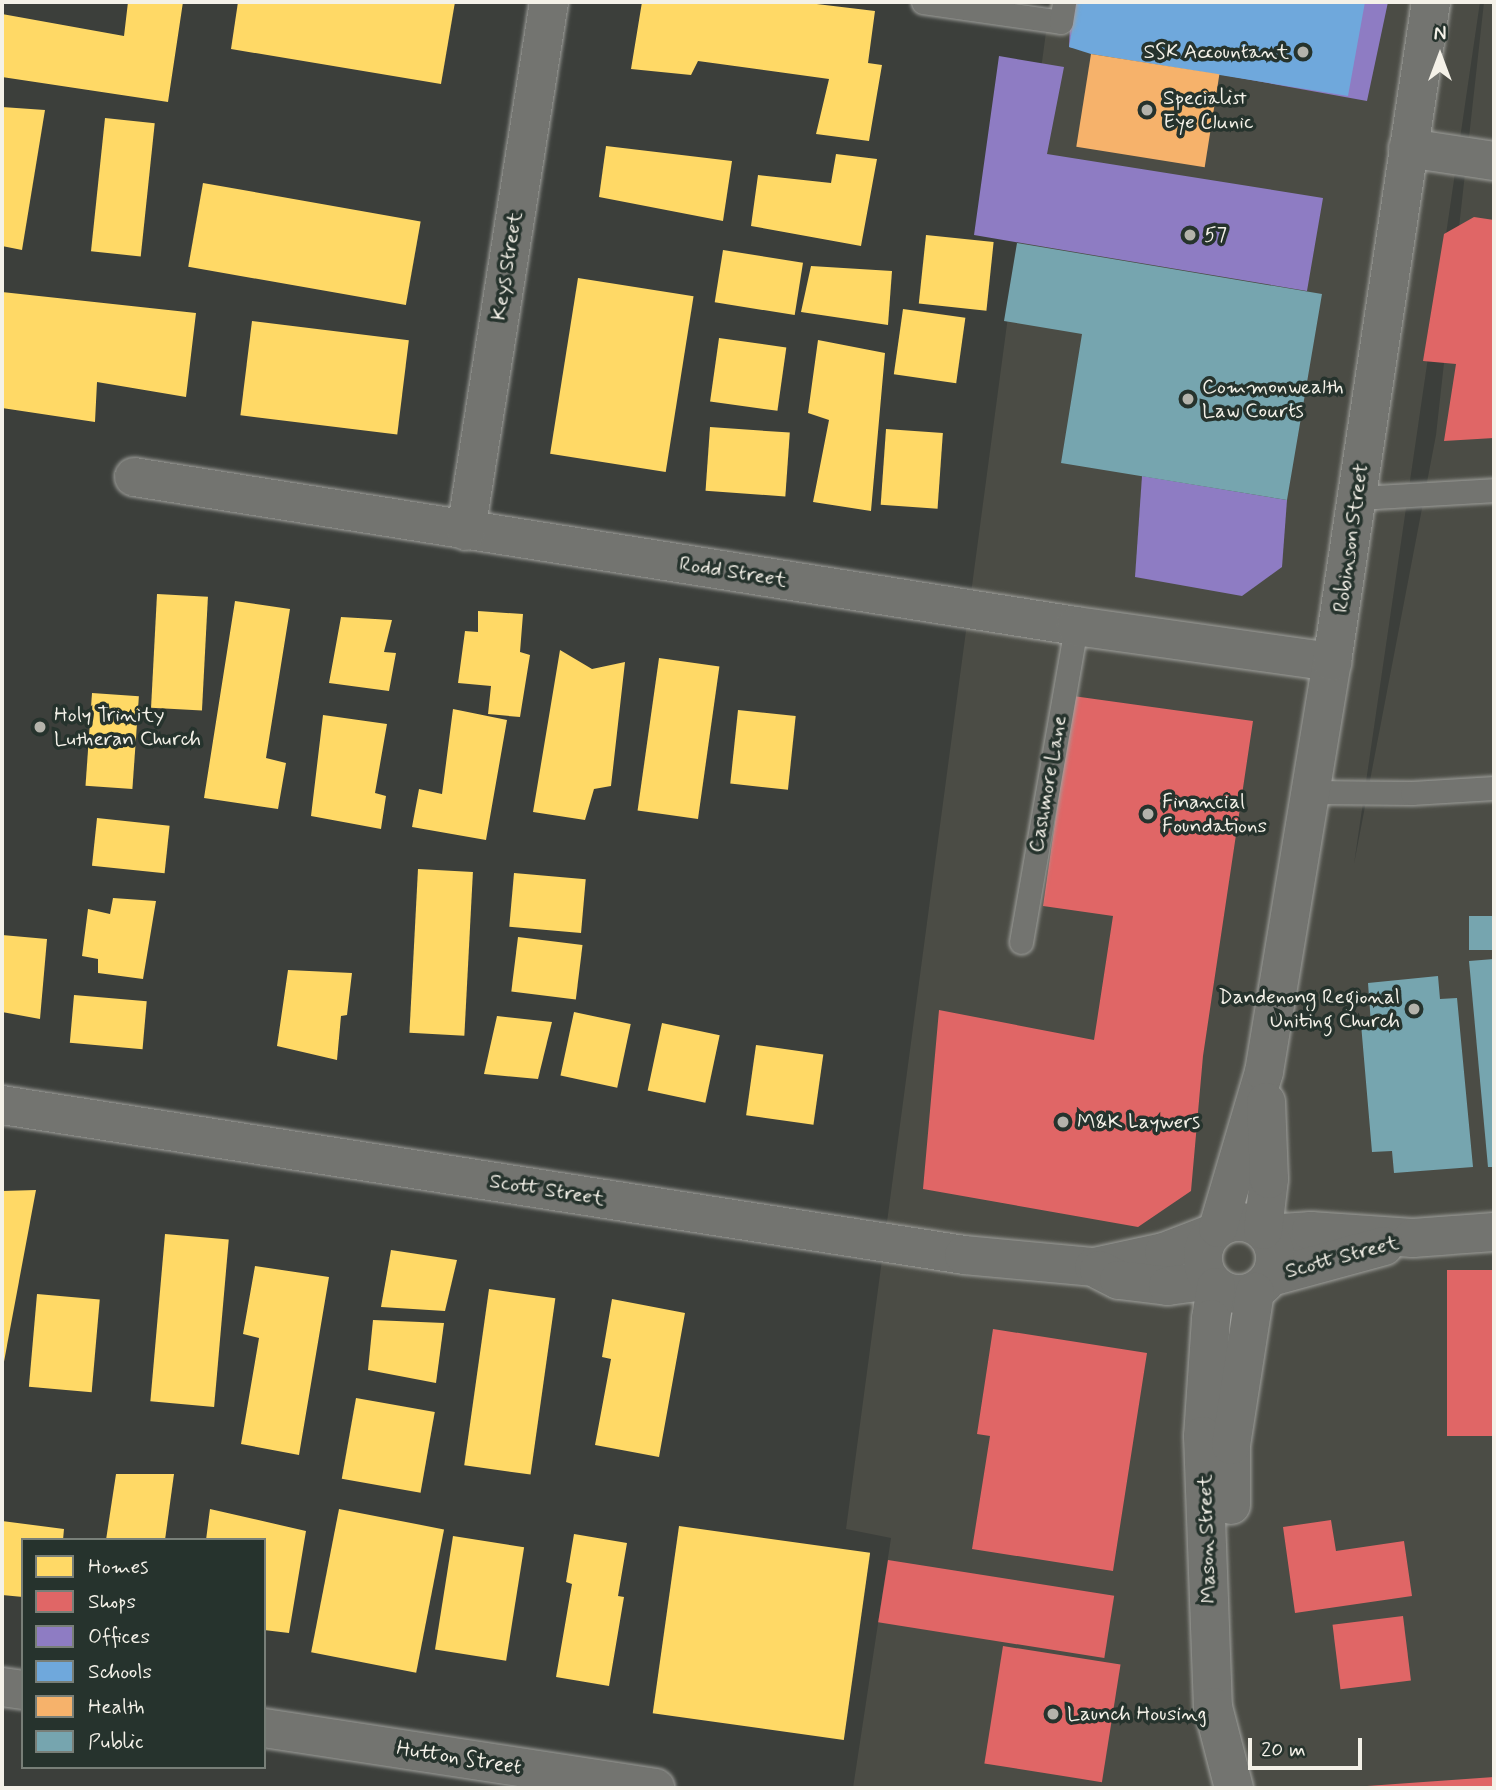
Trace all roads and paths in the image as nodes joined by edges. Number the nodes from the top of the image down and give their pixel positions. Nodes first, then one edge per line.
1 (549, 2) edge
2 (923, 2) edge
3 (1064, 2) edge
4 (1431, 2) edge
5 (1408, 148) junction
6 (1494, 161) edge
7 (134, 477) dead end
8 (1494, 490) edge
9 (1357, 498) junction
10 (466, 531) junction
11 (1076, 626) junction
12 (1332, 662) junction
13 (1494, 788) edge
14 (1311, 792) junction
15 (1021, 942) dead end
16 (1264, 1072) junction
17 (2, 1105) edge
18 (1215, 1231) junction
19 (1265, 1232) junction
20 (1494, 1232) edge
21 (1413, 1238) junction
22 (1094, 1267) junction
23 (1213, 1283) junction
24 (1263, 1284) junction
25 (2, 1687) edge
26 (21, 1690) edge
27 (266, 1728) edge
28 (641, 1787) edge
29 (1235, 1788) edge

1 - 10 street, Keys Street
2 - 3 lane
4 - 5 street, Robinson Street
5 - 6 street
5 - 9 street, Robinson Street
7 - 10 street, Rodd Street
8 - 9 lane
9 - 12 street, Robinson Street
10 - 11 street, Rodd Street
11 - 12 street, Rodd Street
11 - 15 lane, Cashmore Lane
12 - 14 street, Robinson Street
13 - 14 lane
14 - 16 street, Robinson Street
16 - 18 street, Robinson Street
16 - 19 street, Robinson Street
17 - 22 street, Scott Street
18 - 19 street
18 - 22 street, Scott Street
18 - 23 street
19 - 21 street, Scott Street
19 - 24 street
20 - 21 street, Scott Street
21 - 24 street, Scott Street
22 - 23 street, Scott Street
23 - 24 street
23 - 29 street, Mason Street
24 - 29 street, Mason Street
25 - 26 street
27 - 28 street, Hutton Street

